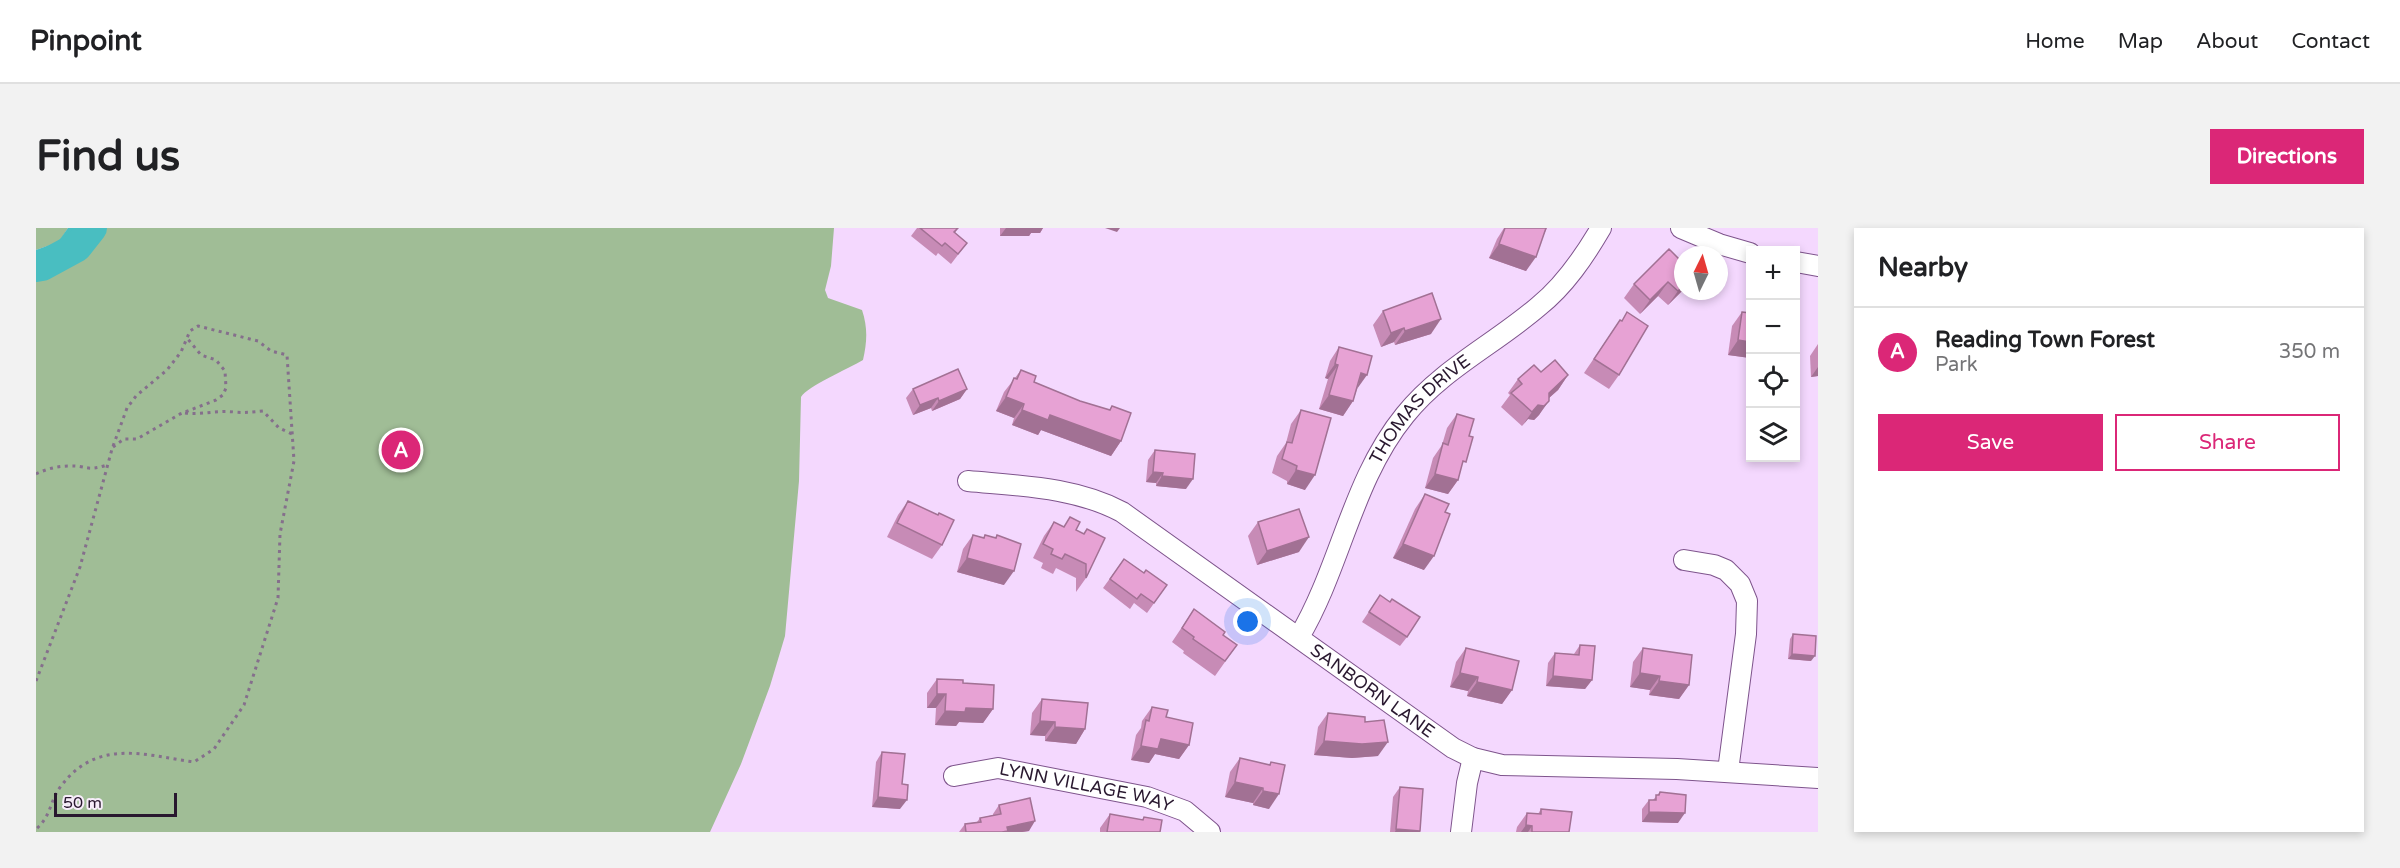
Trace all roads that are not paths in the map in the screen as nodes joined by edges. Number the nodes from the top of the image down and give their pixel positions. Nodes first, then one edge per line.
1 (1601, 228) edge
2 (1682, 228) edge
3 (1746, 252) edge
4 (1800, 263) edge
5 (1818, 266) edge
6 (968, 481) dead end
7 (1684, 561) dead end
8 (1299, 637) junction
9 (1473, 758) junction
10 (1728, 771) junction
11 (954, 776) dead end
12 (1818, 778) edge
13 (1210, 832) edge
14 (1461, 832) edge

1 - 8 street, THOMAS DRIVE
2 - 3 street
4 - 5 street
6 - 8 street, SANBORN LANE
7 - 10 street
8 - 9 street, SANBORN LANE
9 - 10 street, SANBORN LANE
9 - 14 street
10 - 12 street, SANBORN LANE
11 - 13 street, LYNN VILLAGE WAY

